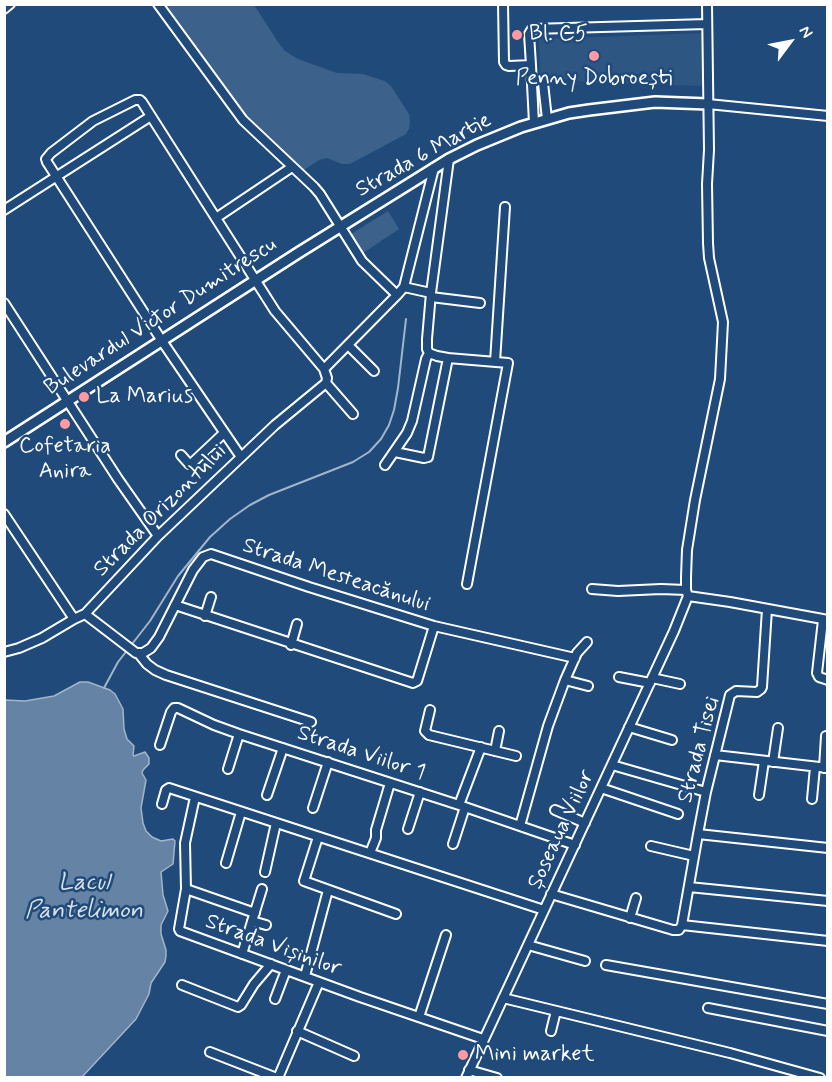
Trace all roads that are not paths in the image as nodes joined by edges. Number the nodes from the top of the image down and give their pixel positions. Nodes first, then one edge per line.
1 (10, 4) edge
2 (158, 4) edge
3 (502, 4) edge
4 (707, 4) edge
5 (4, 9) edge
6 (707, 24) junction
7 (531, 65) junction
8 (532, 79) junction
9 (708, 104) junction
10 (151, 116) junction
11 (828, 116) edge
12 (547, 119) junction
13 (534, 123) junction
14 (449, 159) junction
15 (292, 167) junction
16 (434, 168) junction
17 (56, 177) junction
18 (505, 207) dead end
19 (5, 210) edge
20 (216, 218) junction
21 (340, 227) junction
22 (255, 280) junction
23 (404, 287) junction
24 (431, 295) junction
25 (397, 296) junction
26 (4, 303) edge
27 (480, 303) dead end
28 (162, 340) junction
29 (348, 345) junction
30 (429, 353) junction
31 (448, 358) junction
32 (495, 362) junction
33 (325, 371) junction
34 (374, 371) dead end
35 (326, 383) junction
36 (68, 401) junction
37 (353, 414) dead end
38 (224, 433) junction
39 (4, 442) edge
40 (395, 452) junction
41 (181, 455) dead end
42 (241, 457) junction
43 (385, 465) dead end
44 (4, 514) edge
45 (158, 536) junction
46 (467, 584) dead end
47 (592, 589) dead end
48 (687, 593) junction
49 (211, 597) dead end
50 (175, 605) junction
51 (767, 609) junction
52 (85, 614) junction
53 (205, 616) junction
54 (74, 619) junction
55 (825, 620) edge
56 (297, 624) dead end
57 (434, 626) junction
58 (587, 642) dead end
59 (291, 645) junction
60 (4, 652) edge
61 (138, 653) junction
62 (574, 658) junction
63 (620, 677) dead end
64 (565, 680) junction
65 (828, 680) edge
66 (651, 681) junction
67 (680, 684) dead end
68 (588, 686) dead end
69 (430, 710) dead end
70 (311, 722) dead end
71 (629, 727) junction
72 (778, 728) dead end
73 (499, 731) dead end
74 (239, 734) junction
75 (826, 736) edge
76 (672, 740) dead end
77 (160, 745) dead end
78 (481, 747) junction
79 (283, 748) junction
80 (495, 751) junction
81 (716, 755) junction
82 (516, 756) dead end
83 (764, 761) junction
84 (327, 762) junction
85 (773, 762) junction
86 (612, 765) junction
87 (822, 767) edge
88 (228, 769) dead end
89 (390, 783) junction
90 (601, 788) junction
91 (420, 792) junction
92 (706, 792) junction
93 (267, 795) dead end
94 (759, 795) dead end
95 (195, 797) junction
96 (812, 799) dead end
97 (162, 804) dead end
98 (462, 806) junction
99 (313, 808) dead end
100 (555, 810) dead end
101 (241, 812) junction
102 (678, 814) dead end
103 (276, 823) junction
104 (585, 823) junction
105 (520, 826) junction
106 (408, 829) dead end
107 (698, 834) junction
108 (318, 837) junction
109 (453, 844) dead end
110 (575, 845) junction
111 (651, 846) dead end
112 (828, 848) edge
113 (370, 854) junction
114 (694, 856) junction
115 (226, 863) dead end
116 (265, 872) dead end
117 (689, 887) junction
118 (186, 889) junction
119 (262, 889) dead end
120 (328, 890) junction
121 (552, 894) junction
122 (636, 898) dead end
123 (828, 901) edge
124 (544, 910) junction
125 (396, 914) dead end
126 (253, 917) junction
127 (630, 918) junction
128 (266, 925) dead end
129 (682, 926) junction
130 (446, 935) dead end
131 (828, 941) edge
132 (528, 945) junction
133 (242, 954) junction
134 (585, 961) dead end
135 (271, 964) junction
136 (606, 965) dead end
137 (286, 970) junction
138 (305, 976) junction
139 (319, 982) junction
140 (182, 985) dead end
141 (503, 998) junction
142 (275, 999) dead end
143 (828, 1004) edge
144 (708, 1008) dead end
145 (556, 1011) junction
146 (419, 1017) junction
147 (297, 1031) junction
148 (551, 1031) dead end
149 (828, 1031) edge
150 (483, 1039) junction
151 (210, 1052) dead end
152 (354, 1056) dead end
153 (468, 1073) edge
154 (278, 1077) edge
155 (497, 1077) edge
156 (820, 1077) edge

1 - 5 street
2 - 15 street
3 - 7 street
4 - 6 street
6 - 7 street
6 - 9 street
7 - 8 street
8 - 12 street
8 - 13 street
9 - 11 street
9 - 12 street, Strada 6 Martie
9 - 48 street
10 - 17 street
10 - 17 street
10 - 20 street
12 - 13 street, Strada 6 Martie
13 - 14 street, Strada 6 Martie
14 - 16 street, Strada 6 Martie
14 - 24 street
15 - 20 street
15 - 21 street
16 - 21 street, Strada 6 Martie
16 - 23 street
17 - 19 street
17 - 28 street
18 - 32 street
20 - 22 street
21 - 22 street, Bulevardul Victor Dumitrescu
21 - 25 street
22 - 28 street, Bulevardul Victor Dumitrescu
22 - 33 street
23 - 24 street
23 - 25 street
24 - 27 street
24 - 30 street
25 - 29 street
26 - 36 street
28 - 36 street, Bulevardul Victor Dumitrescu
28 - 38 street
29 - 33 street
29 - 34 street
30 - 31 street
30 - 40 street
31 - 32 street
31 - 40 street
32 - 46 street
33 - 35 street
35 - 37 street
35 - 42 street, Strada Orizontului
36 - 39 street, Bulevardul Victor Dumitrescu
36 - 45 street
38 - 41 street
38 - 42 street
40 - 43 street
42 - 45 street, Strada Orizontului
44 - 54 street
45 - 52 street, Strada Orizontului
47 - 48 street
48 - 51 street
48 - 66 street, Șoseaua Viilor
49 - 53 street
50 - 53 street, Strada Mesteacănului
50 - 57 street, Strada Mesteacănului
50 - 61 street, Strada Mesteacănului
51 - 55 street
51 - 81 street, Strada Tisei
52 - 54 street, Strada Orizontului
52 - 61 street
53 - 59 street, Strada Mesteacănului
54 - 60 street, Strada Orizontului
55 - 65 street
56 - 59 street
57 - 59 street, Strada Mesteacănului
57 - 62 street
58 - 62 street
61 - 70 street
62 - 64 street
63 - 66 street
64 - 68 street
64 - 105 street
66 - 67 street
66 - 71 street, Șoseaua Viilor
69 - 78 street
71 - 76 street
71 - 86 street, Șoseaua Viilor
72 - 85 street
73 - 80 street
74 - 77 street, Strada Viilor 1
74 - 79 street, Strada Viilor 1
74 - 88 street
75 - 87 street
78 - 80 street
78 - 98 street
79 - 84 street, Strada Viilor 1
79 - 93 street
80 - 82 street
81 - 83 street
81 - 92 street, Strada Tisei
83 - 85 street
83 - 94 street
84 - 89 street, Strada Viilor 1
84 - 99 street
85 - 87 street
86 - 90 street, Șoseaua Viilor
86 - 92 street
87 - 96 street
89 - 91 street, Strada Viilor 1
89 - 113 street
90 - 102 street
90 - 104 street, Șoseaua Viilor
91 - 98 street, Strada Viilor 1
91 - 106 street
92 - 107 street, Strada Tisei
95 - 97 street
95 - 101 street
95 - 118 street, Strada Vișinilor
98 - 105 street, Strada Viilor 1
98 - 109 street
100 - 104 street
101 - 103 street
101 - 115 street
103 - 108 street
103 - 116 street
104 - 110 street, Șoseaua Viilor
105 - 110 street, Strada Viilor 1
107 - 112 street
107 - 114 street, Strada Tisei
108 - 113 street
108 - 120 street
110 - 121 street, Șoseaua Viilor
111 - 114 street
113 - 124 street
114 - 117 street, Strada Tisei
117 - 123 street
117 - 129 street, Strada Tisei
118 - 126 street
118 - 133 street, Strada Vișinilor
119 - 126 street
120 - 125 street
120 - 138 street
121 - 124 street, Șoseaua Viilor
121 - 127 street
122 - 127 street
124 - 132 street, Șoseaua Viilor
126 - 128 street
126 - 133 street
127 - 129 street
129 - 131 street
130 - 146 street
132 - 134 street
132 - 141 street, Șoseaua Viilor
133 - 135 street, Strada Vișinilor
135 - 137 street, Strada Vișinilor
135 - 140 street
136 - 143 street
137 - 138 street, Strada Vișinilor
137 - 142 street
138 - 139 street, Strada Vișinilor
139 - 146 street, Strada Vișinilor
139 - 147 street
141 - 145 street
141 - 150 street, Șoseaua Viilor
144 - 149 street
145 - 148 street
145 - 156 street
146 - 150 street, Strada Vișinilor
147 - 152 street
147 - 154 street
150 - 153 street, Șoseaua Viilor
151 - 154 street
153 - 155 street

